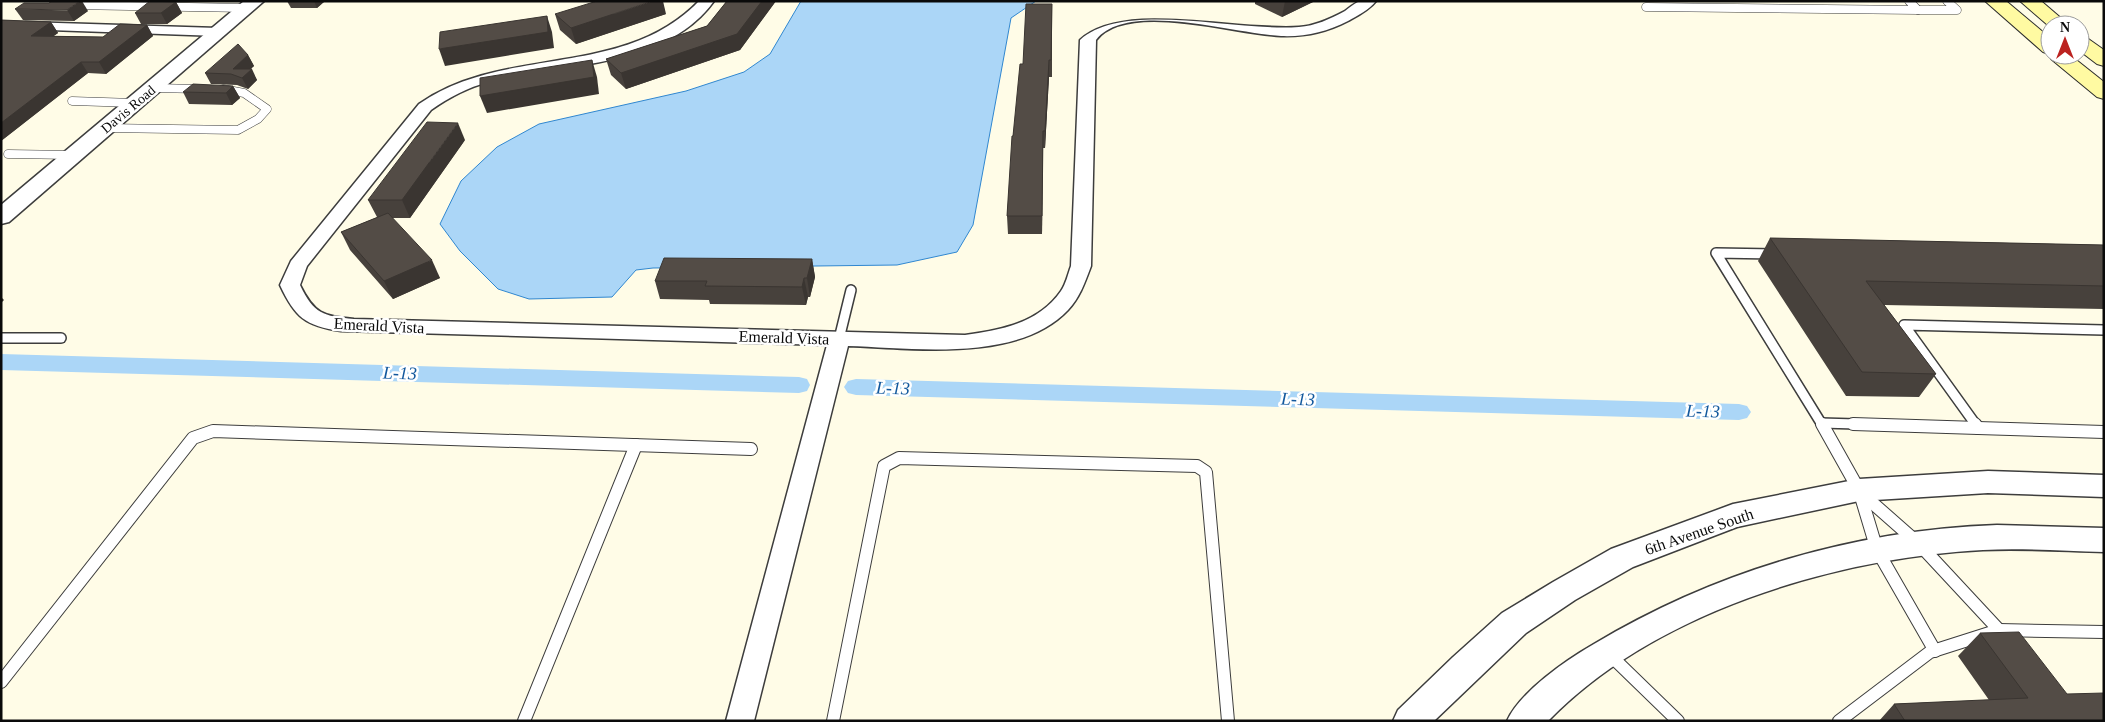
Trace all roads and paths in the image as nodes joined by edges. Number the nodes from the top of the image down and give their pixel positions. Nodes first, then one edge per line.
1 (707, 1) edge
2 (1369, 1) edge
3 (1808, 1) edge
4 (1909, 1) edge
5 (1947, 1) edge
6 (1994, 1) edge
7 (2029, 1) edge
8 (251, 4) edge
9 (60, 5) edge
10 (1646, 7) dead end
11 (1819, 8) junction
12 (1918, 10) junction
13 (2046, 15) edge
14 (12, 25) edge
15 (218, 32) junction
16 (2040, 40) edge
17 (2090, 50) edge
18 (2104, 60) edge
19 (2070, 65) edge
20 (153, 88) junction
21 (2104, 93) edge
22 (72, 101) dead end
23 (135, 103) junction
24 (106, 128) junction
25 (8, 154) dead end
26 (74, 155) junction
27 (1, 217) edge
28 (1786, 254) edge
29 (851, 290) dead end
30 (2104, 330) edge
31 (1, 338) edge
32 (61, 338) dead end
33 (839, 339) junction
34 (1821, 422) junction
35 (1978, 428) junction
36 (2104, 432) edge
37 (636, 445) junction
38 (751, 449) dead end
39 (2104, 486) edge
40 (1859, 490) junction
41 (2104, 540) edge
42 (1919, 544) junction
43 (1877, 550) junction
44 (1999, 630) junction
45 (2104, 632) edge
46 (1935, 651) junction
47 (1608, 653) junction
48 (1, 682) edge
49 (524, 721) edge
50 (740, 721) edge
51 (833, 721) edge
52 (1228, 721) edge
53 (1410, 721) edge
54 (1524, 721) edge
55 (1678, 721) edge
56 (1839, 721) edge

1 - 33 street, Emerald Vista
2 - 33 street, Emerald Vista
3 - 11 lane
4 - 12 lane
5 - 12 lane
6 - 16 main road
7 - 13 main road
8 - 9 lane
8 - 15 street, Davis Road
10 - 11 lane
11 - 12 lane
14 - 15 street
15 - 20 street, Davis Road
17 - 18 main road
19 - 21 main road
20 - 23 street, Davis Road
20 - 24 lane
22 - 23 lane
23 - 24 street, Davis Road
24 - 26 street, Davis Road
25 - 26 lane
26 - 27 street, Davis Road
28 - 34 lane
29 - 33 lane
30 - 35 lane
31 - 32 lane
33 - 50 street, Emerald Vista
34 - 35 lane
34 - 40 lane
35 - 36 lane
37 - 38 lane
37 - 48 lane
37 - 49 lane
39 - 40 street, 6th Avenue South
40 - 42 lane
40 - 43 lane
40 - 53 street, 6th Avenue South
41 - 42 street
42 - 43 street
42 - 44 lane
43 - 46 lane
43 - 47 street
44 - 45 lane
44 - 46 lane
46 - 56 lane
47 - 54 street
47 - 55 lane
51 - 52 lane

